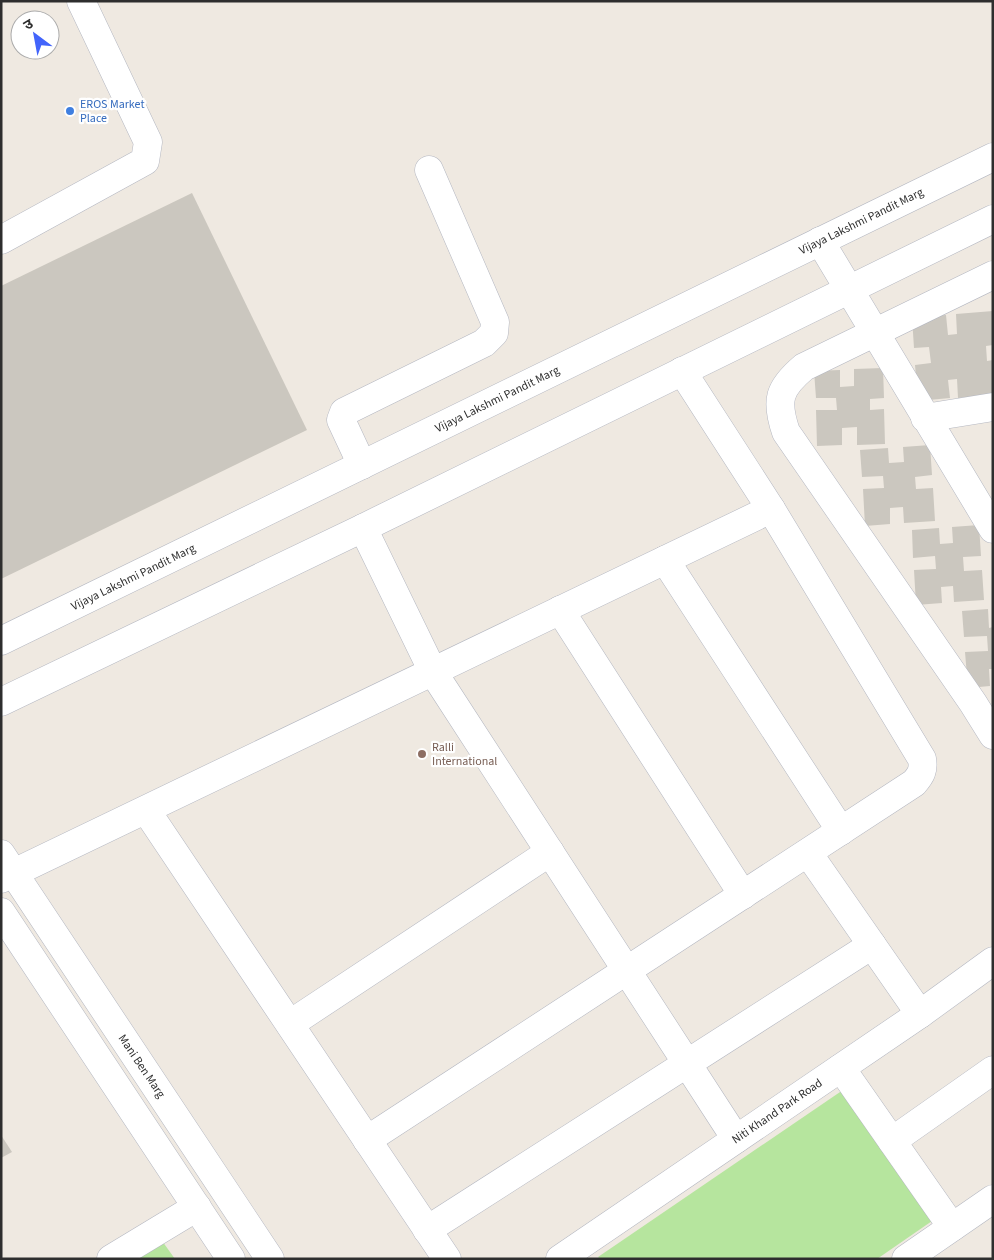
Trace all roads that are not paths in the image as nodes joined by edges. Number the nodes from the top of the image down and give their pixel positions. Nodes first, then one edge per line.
1 (81, 1) edge
2 (993, 157) edge
3 (429, 170) dead end
4 (993, 219) edge
5 (1, 240) edge
6 (820, 241) junction
7 (993, 275) edge
8 (850, 290) junction
9 (874, 333) junction
10 (682, 371) junction
11 (993, 407) edge
12 (925, 418) junction
13 (362, 465) junction
14 (771, 509) junction
15 (363, 528) junction
16 (993, 529) edge
17 (665, 560) junction
18 (560, 610) junction
19 (1, 641) edge
20 (433, 672) junction
21 (983, 701) edge
22 (1, 702) edge
23 (993, 735) edge
24 (146, 810) junction
25 (841, 831) junction
26 (550, 852) junction
27 (808, 853) junction
28 (5, 869) edge
29 (743, 895) junction
30 (1, 912) edge
31 (872, 945) junction
32 (993, 961) edge
33 (627, 971) junction
34 (920, 1014) junction
35 (290, 1024) junction
36 (687, 1063) junction
37 (841, 1068) junction
38 (993, 1070) edge
39 (736, 1139) junction
40 (368, 1140) junction
41 (892, 1141) junction
42 (993, 1200) edge
43 (197, 1207) junction
44 (952, 1227) junction
45 (427, 1230) junction
46 (576, 1254) edge
47 (112, 1259) edge
48 (231, 1259) edge
49 (270, 1259) edge
50 (447, 1259) edge
51 (906, 1259) edge

1 - 5 street
2 - 6 street, Vijaya Lakshmi Pandit Marg
3 - 13 street
4 - 8 street
6 - 8 street
6 - 13 street, Vijaya Lakshmi Pandit Marg
7 - 9 street
8 - 9 street
8 - 10 street
9 - 12 street
9 - 21 street
10 - 14 street
10 - 15 street
11 - 12 street
12 - 16 street
13 - 19 street, Vijaya Lakshmi Pandit Marg
14 - 17 street
14 - 25 street
15 - 20 street
15 - 22 street
17 - 18 street
17 - 25 street
18 - 20 street
18 - 29 street
20 - 24 street
20 - 26 street
21 - 23 street
24 - 28 street
24 - 35 street
25 - 27 street
26 - 33 street
26 - 35 street
27 - 29 street
27 - 31 street
28 - 49 street, Mani Ben Marg
29 - 33 street
30 - 43 street
31 - 34 street
31 - 36 street
32 - 34 street, Niti Khand Park Road
33 - 36 street
33 - 40 street
34 - 37 street, Niti Khand Park Road
35 - 40 street
36 - 39 street
36 - 45 street
37 - 39 street, Niti Khand Park Road
37 - 41 street
38 - 41 street
39 - 46 street, Niti Khand Park Road
40 - 45 street
41 - 44 street
42 - 44 street
43 - 47 street
43 - 48 street
44 - 51 street
45 - 50 street

